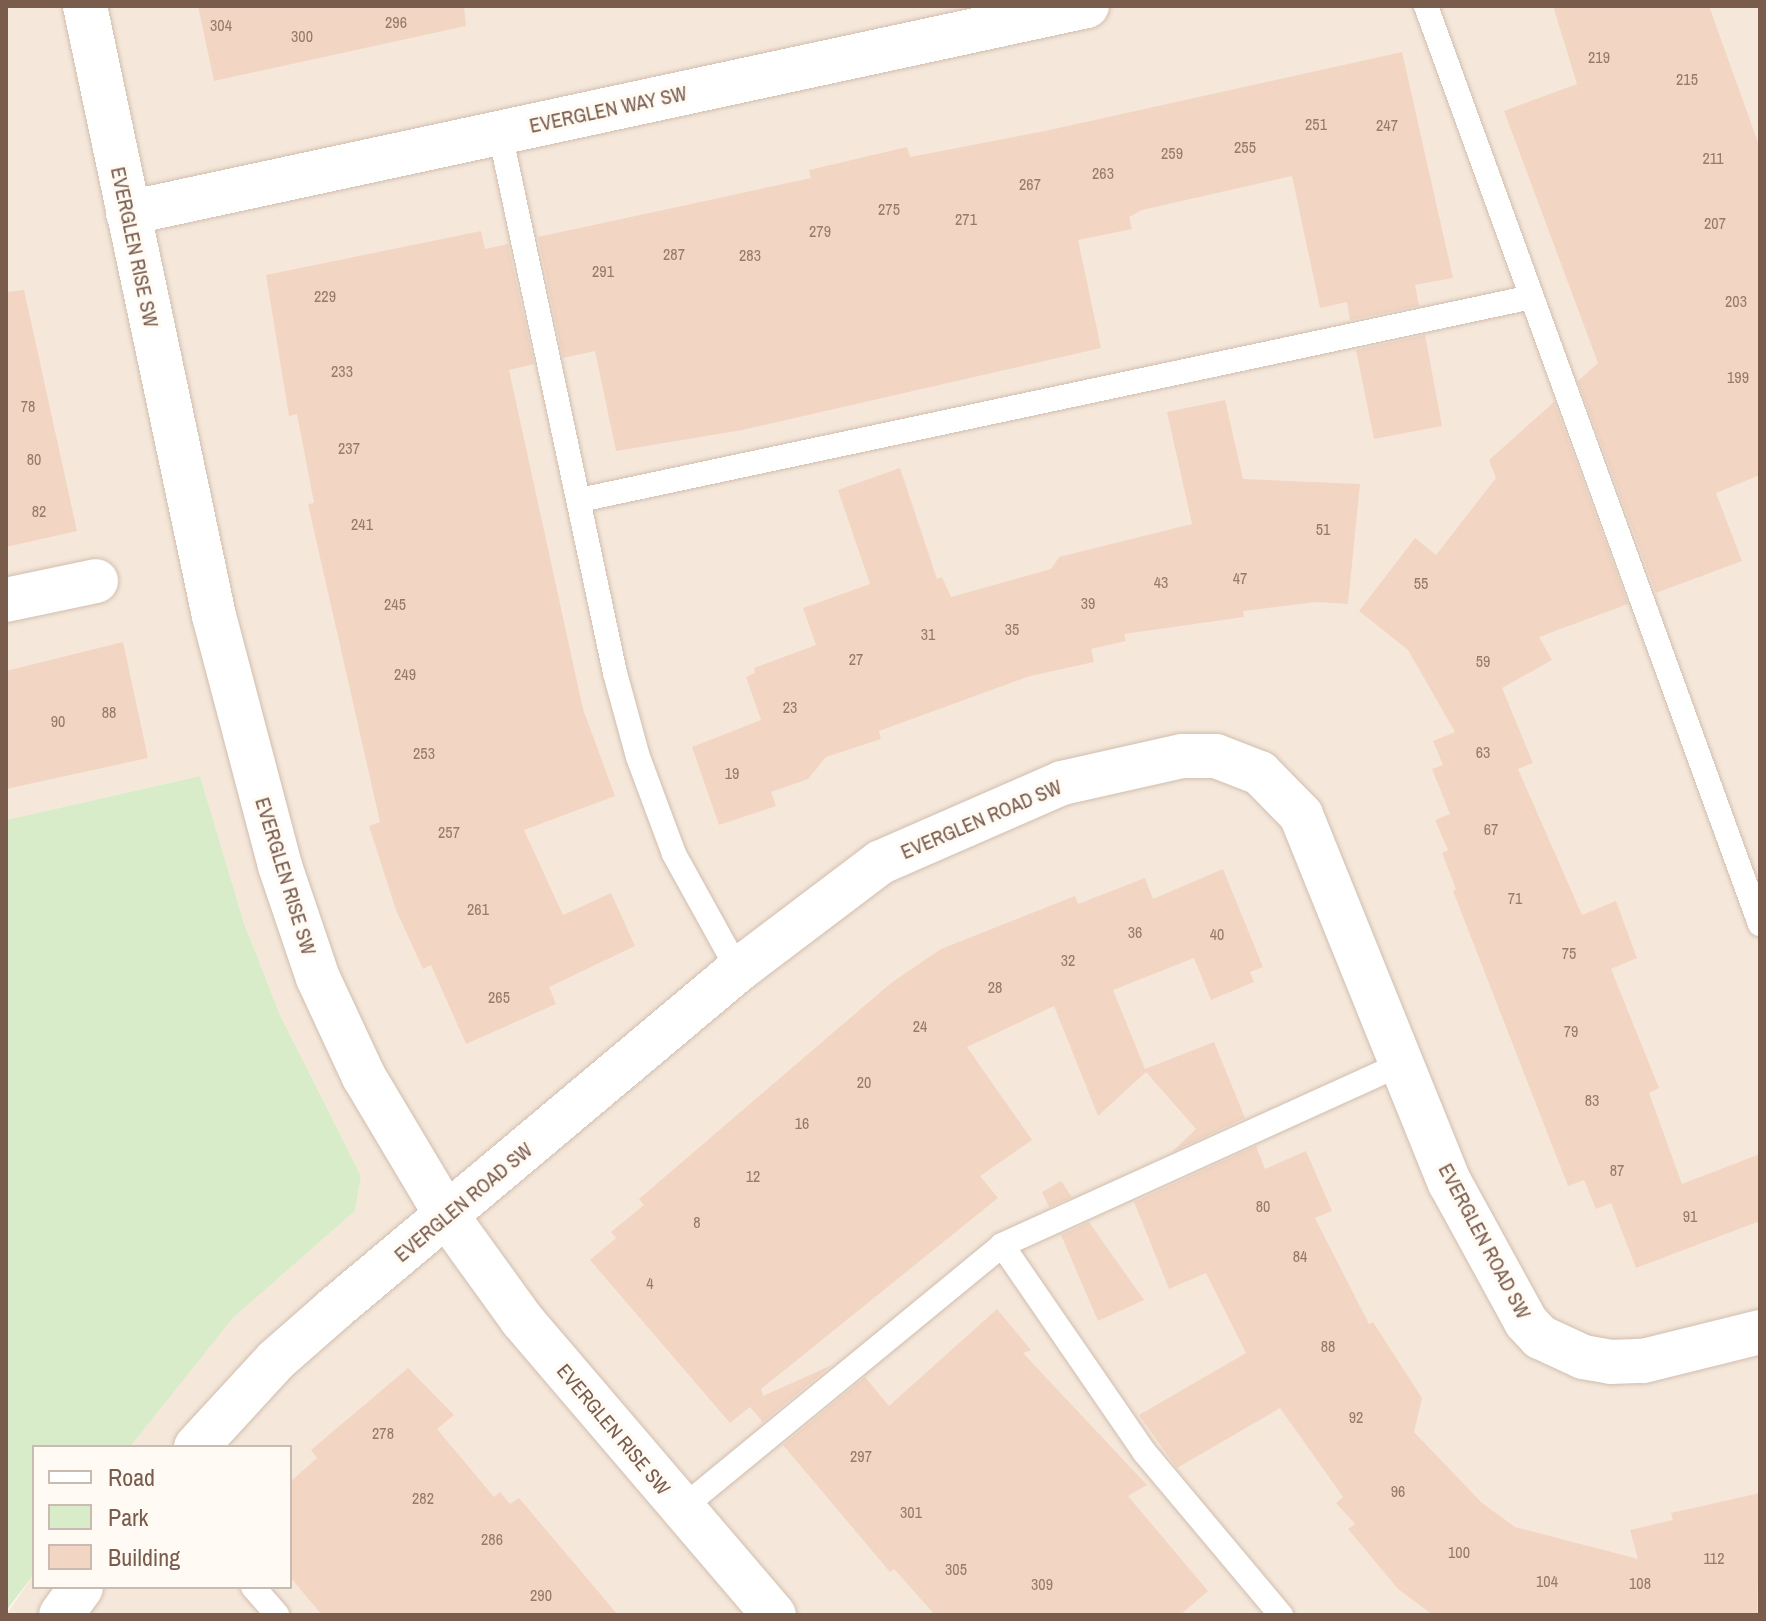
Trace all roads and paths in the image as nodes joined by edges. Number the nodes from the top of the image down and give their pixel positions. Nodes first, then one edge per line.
1 (85, 6) edge
2 (1087, 6) edge
3 (1426, 6) edge
4 (500, 133) junction
5 (128, 213) junction
6 (1532, 297) junction
7 (580, 500) junction
8 (96, 581) dead end
9 (6, 600) edge
10 (1760, 924) edge
11 (738, 970) junction
12 (1401, 1064) junction
13 (447, 1216) junction
14 (1002, 1245) junction
15 (1760, 1332) edge
16 (198, 1445) edge
17 (681, 1509) junction
18 (80, 1589) edge
19 (255, 1589) edge
20 (61, 1615) edge
21 (277, 1615) edge
22 (774, 1615) edge
23 (1281, 1615) edge

1 - 5 street, EVERGLEN RISE SW
2 - 4 street, EVERGLEN WAY SW
3 - 6 lane
4 - 5 street, EVERGLEN WAY SW
4 - 7 lane
5 - 13 street, EVERGLEN RISE SW
6 - 7 lane
6 - 10 lane
7 - 11 lane
8 - 9 street
11 - 12 street, EVERGLEN ROAD SW
11 - 13 street, EVERGLEN ROAD SW
12 - 14 lane
12 - 15 street, EVERGLEN ROAD SW
13 - 16 street, EVERGLEN ROAD SW
13 - 17 street, EVERGLEN RISE SW
14 - 17 lane
14 - 23 lane
17 - 22 street, EVERGLEN RISE SW
18 - 20 street
19 - 21 lane

